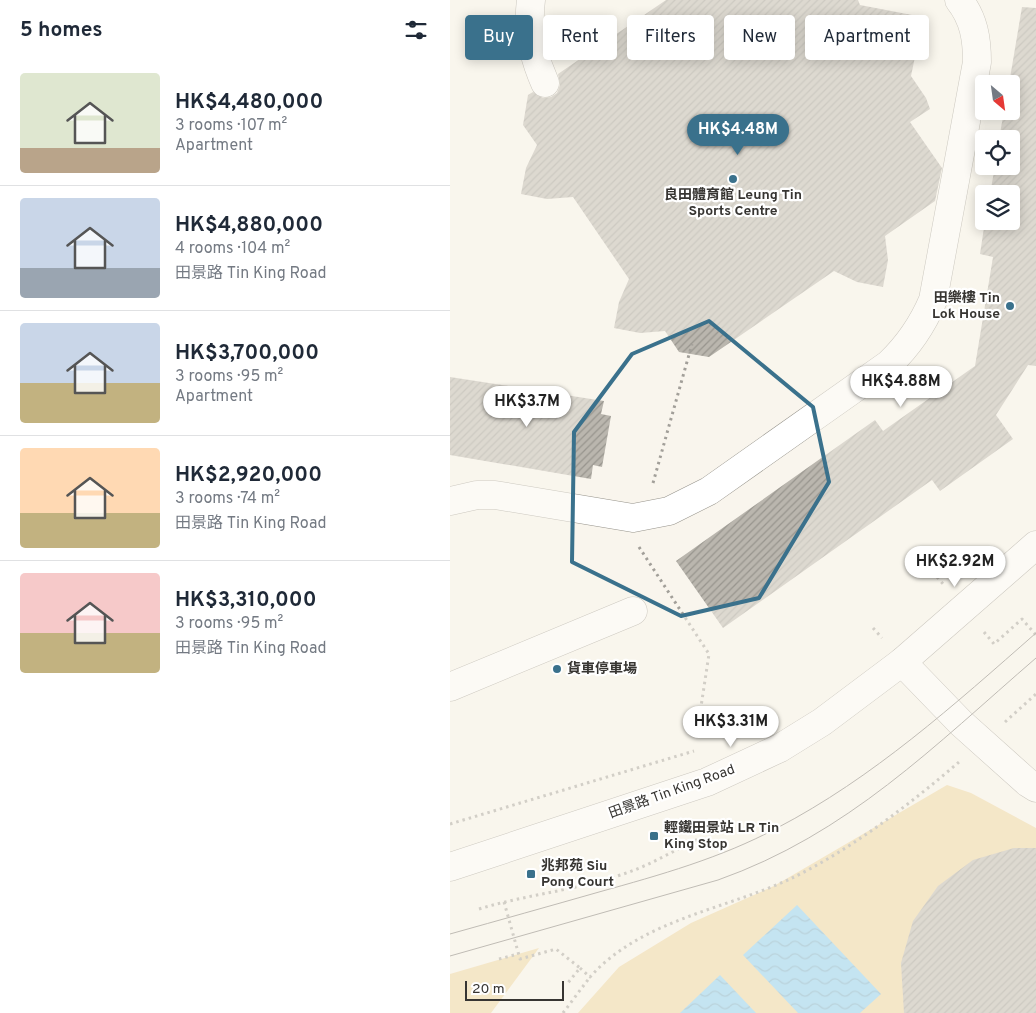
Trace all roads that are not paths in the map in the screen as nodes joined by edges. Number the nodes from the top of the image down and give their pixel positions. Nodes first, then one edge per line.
1 (531, 0) edge
2 (959, 0) edge
3 (545, 83) dead end
4 (450, 501) edge
5 (1036, 545) edge
6 (633, 611) dead end
7 (902, 662) junction
8 (450, 688) edge
9 (1036, 788) edge
10 (450, 867) edge

1 - 3 street
2 - 4 street
5 - 7 street, 田景路 Tin King Road
6 - 8 street
7 - 9 street
7 - 10 street, 田景路 Tin King Road

